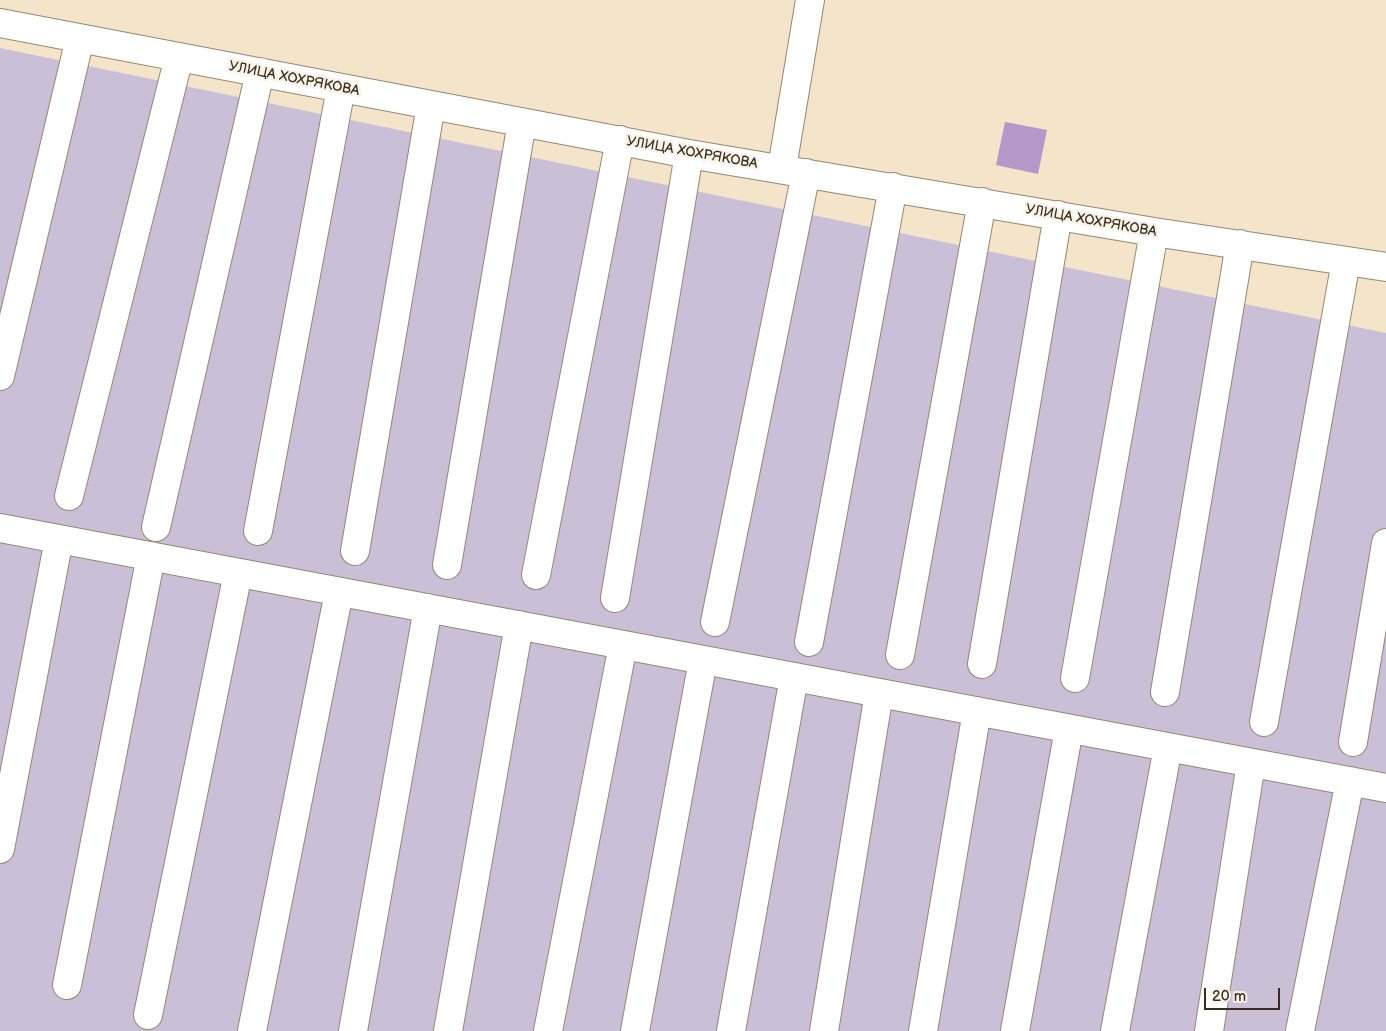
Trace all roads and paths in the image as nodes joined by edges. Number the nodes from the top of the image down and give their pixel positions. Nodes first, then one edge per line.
1 (810, 0) edge
2 (0, 23) edge
3 (80, 38) junction
4 (179, 57) junction
5 (260, 72) junction
6 (341, 88) junction
7 (431, 104) junction
8 (522, 122) junction
9 (620, 140) junction
10 (690, 154) junction
11 (794, 170) junction
12 (893, 187) junction
13 (982, 202) junction
14 (1058, 215) junction
15 (1154, 232) junction
16 (1240, 244) junction
17 (1346, 261) junction
18 (1386, 267) edge
19 (0, 376) edge
20 (69, 496) dead end
21 (0, 528) edge
22 (156, 528) dead end
23 (258, 531) dead end
24 (60, 539) junction
25 (1386, 543) edge
26 (355, 551) dead end
27 (151, 556) junction
28 (447, 565) dead end
29 (238, 573) junction
30 (536, 575) dead end
31 (339, 592) junction
32 (615, 598) dead end
33 (428, 608) junction
34 (715, 622) dead end
35 (519, 625) junction
36 (809, 642) dead end
37 (623, 645) junction
38 (900, 654) dead end
39 (703, 660) junction
40 (982, 664) dead end
41 (794, 677) junction
42 (1074, 678) dead end
43 (1166, 692) dead end
44 (879, 693) junction
45 (977, 711) junction
46 (1264, 722) dead end
47 (1069, 729) junction
48 (1353, 742) dead end
49 (1168, 747) junction
50 (1251, 763) junction
51 (1350, 781) junction
52 (1386, 788) edge
53 (0, 850) edge
54 (66, 985) dead end
55 (148, 1015) dead end
56 (252, 1031) edge
57 (353, 1031) edge
58 (448, 1031) edge
59 (548, 1031) edge
60 (635, 1031) edge
61 (730, 1031) edge
62 (824, 1031) edge
63 (923, 1031) edge
64 (1015, 1031) edge
65 (1115, 1031) edge
66 (1209, 1031) edge
67 (1300, 1031) edge

1 - 11 street
2 - 3 street, УЛИЦА ХОХРЯКОВА
3 - 4 street, УЛИЦА ХОХРЯКОВА
3 - 19 street
4 - 5 street, УЛИЦА ХОХРЯКОВА
4 - 20 street
5 - 6 street, УЛИЦА ХОХРЯКОВА
5 - 22 street
6 - 7 street, УЛИЦА ХОХРЯКОВА
6 - 23 street
7 - 8 street, УЛИЦА ХОХРЯКОВА
7 - 26 street
8 - 9 street, УЛИЦА ХОХРЯКОВА
8 - 28 street
9 - 10 street, УЛИЦА ХОХРЯКОВА
9 - 30 street
10 - 11 street, УЛИЦА ХОХРЯКОВА
10 - 32 street
11 - 12 street, УЛИЦА ХОХРЯКОВА
11 - 34 street
12 - 13 street, УЛИЦА ХОХРЯКОВА
12 - 36 street
13 - 14 street, УЛИЦА ХОХРЯКОВА
13 - 38 street
14 - 15 street, УЛИЦА ХОХРЯКОВА
14 - 40 street
15 - 16 street, УЛИЦА ХОХРЯКОВА
15 - 42 street
16 - 17 street, УЛИЦА ХОХРЯКОВА
16 - 43 street
17 - 18 street, УЛИЦА ХОХРЯКОВА
17 - 46 street
21 - 24 street
24 - 27 street
24 - 53 street
25 - 48 street
27 - 29 street
27 - 54 street
29 - 31 street
29 - 55 street
31 - 33 street
31 - 56 street
33 - 35 street
33 - 57 street
35 - 37 street
35 - 58 street
37 - 39 street
37 - 59 street
39 - 41 street
39 - 60 street
41 - 44 street
41 - 61 street
44 - 45 street
44 - 62 street
45 - 47 street
45 - 63 street
47 - 49 street
47 - 64 street
49 - 50 street
49 - 65 street
50 - 51 street
50 - 66 street
51 - 52 street
51 - 67 street

